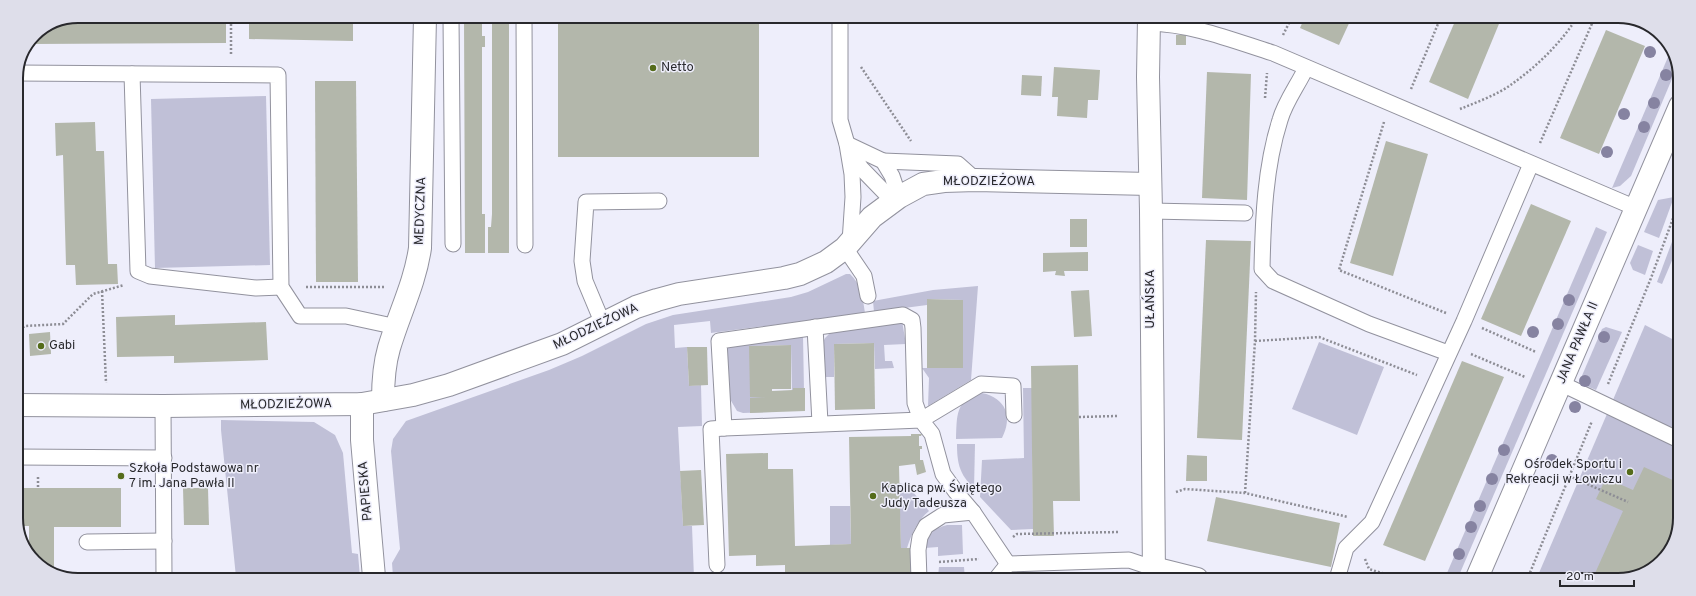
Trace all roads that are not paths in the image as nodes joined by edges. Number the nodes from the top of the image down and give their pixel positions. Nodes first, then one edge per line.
1 (425, 23) edge
2 (451, 23) edge
3 (524, 23) edge
4 (840, 23) edge
5 (1149, 23) edge
6 (1166, 23) edge
7 (1306, 68) junction
8 (23, 74) edge
9 (132, 74) junction
10 (1673, 122) edge
11 (846, 144) junction
12 (883, 162) junction
13 (1531, 164) junction
14 (976, 180) junction
15 (1150, 184) junction
16 (896, 199) junction
17 (659, 201) dead end
18 (1636, 208) junction
19 (1151, 211) junction
20 (1245, 213) dead end
21 (453, 244) dead end
22 (525, 245) dead end
23 (847, 245) junction
24 (282, 287) junction
25 (869, 309) junction
26 (603, 324) junction
27 (397, 327) junction
28 (816, 327) junction
29 (1450, 349) junction
30 (1560, 383) junction
31 (372, 402) junction
32 (23, 405) edge
33 (163, 406) junction
34 (1014, 416) dead end
35 (921, 420) junction
36 (820, 423) junction
37 (724, 428) junction
38 (1673, 437) edge
39 (23, 457) edge
40 (164, 458) junction
41 (973, 512) junction
42 (164, 541) junction
43 (86, 542) dead end
44 (1008, 564) junction
45 (717, 565) dead end
46 (164, 573) edge
47 (374, 573) edge
48 (919, 573) edge
49 (1001, 573) edge
50 (1152, 573) edge
51 (1154, 573) edge
52 (1339, 573) edge
53 (1479, 573) edge

1 - 27 street, MEDYCZNA
2 - 21 lane
3 - 22 lane
4 - 11 lane
5 - 15 street, UŁAŃSKA
6 - 7 lane
7 - 13 lane
7 - 29 lane
8 - 9 lane
9 - 24 lane
9 - 24 lane
10 - 18 street, JANA PAWŁA II
11 - 12 lane
11 - 16 lane
11 - 23 lane
12 - 14 lane
12 - 16 lane
13 - 18 lane
13 - 29 lane
14 - 15 street, MŁODZIEŻOWA
14 - 16 street, MŁODZIEŻOWA
15 - 19 street, UŁAŃSKA
16 - 23 street, MŁODZIEŻOWA
17 - 26 lane
18 - 30 street, JANA PAWŁA II
19 - 20 lane
19 - 51 street, UŁAŃSKA
23 - 25 lane
23 - 26 street, MŁODZIEŻOWA
24 - 27 lane
25 - 28 lane
25 - 35 lane
26 - 31 street, MŁODZIEŻOWA
27 - 31 street, MEDYCZNA
28 - 36 lane
28 - 37 lane
29 - 52 lane
30 - 38 lane
30 - 53 street, JANA PAWŁA II
31 - 33 street, MŁODZIEŻOWA
31 - 47 street, PAPIESKA
32 - 33 street, MŁODZIEŻOWA
33 - 40 lane
34 - 35 lane
35 - 36 lane
35 - 41 lane
36 - 37 lane
37 - 45 lane
39 - 40 lane
40 - 42 lane
41 - 44 lane
41 - 48 lane
42 - 43 lane
42 - 46 lane
44 - 49 lane
44 - 50 lane

